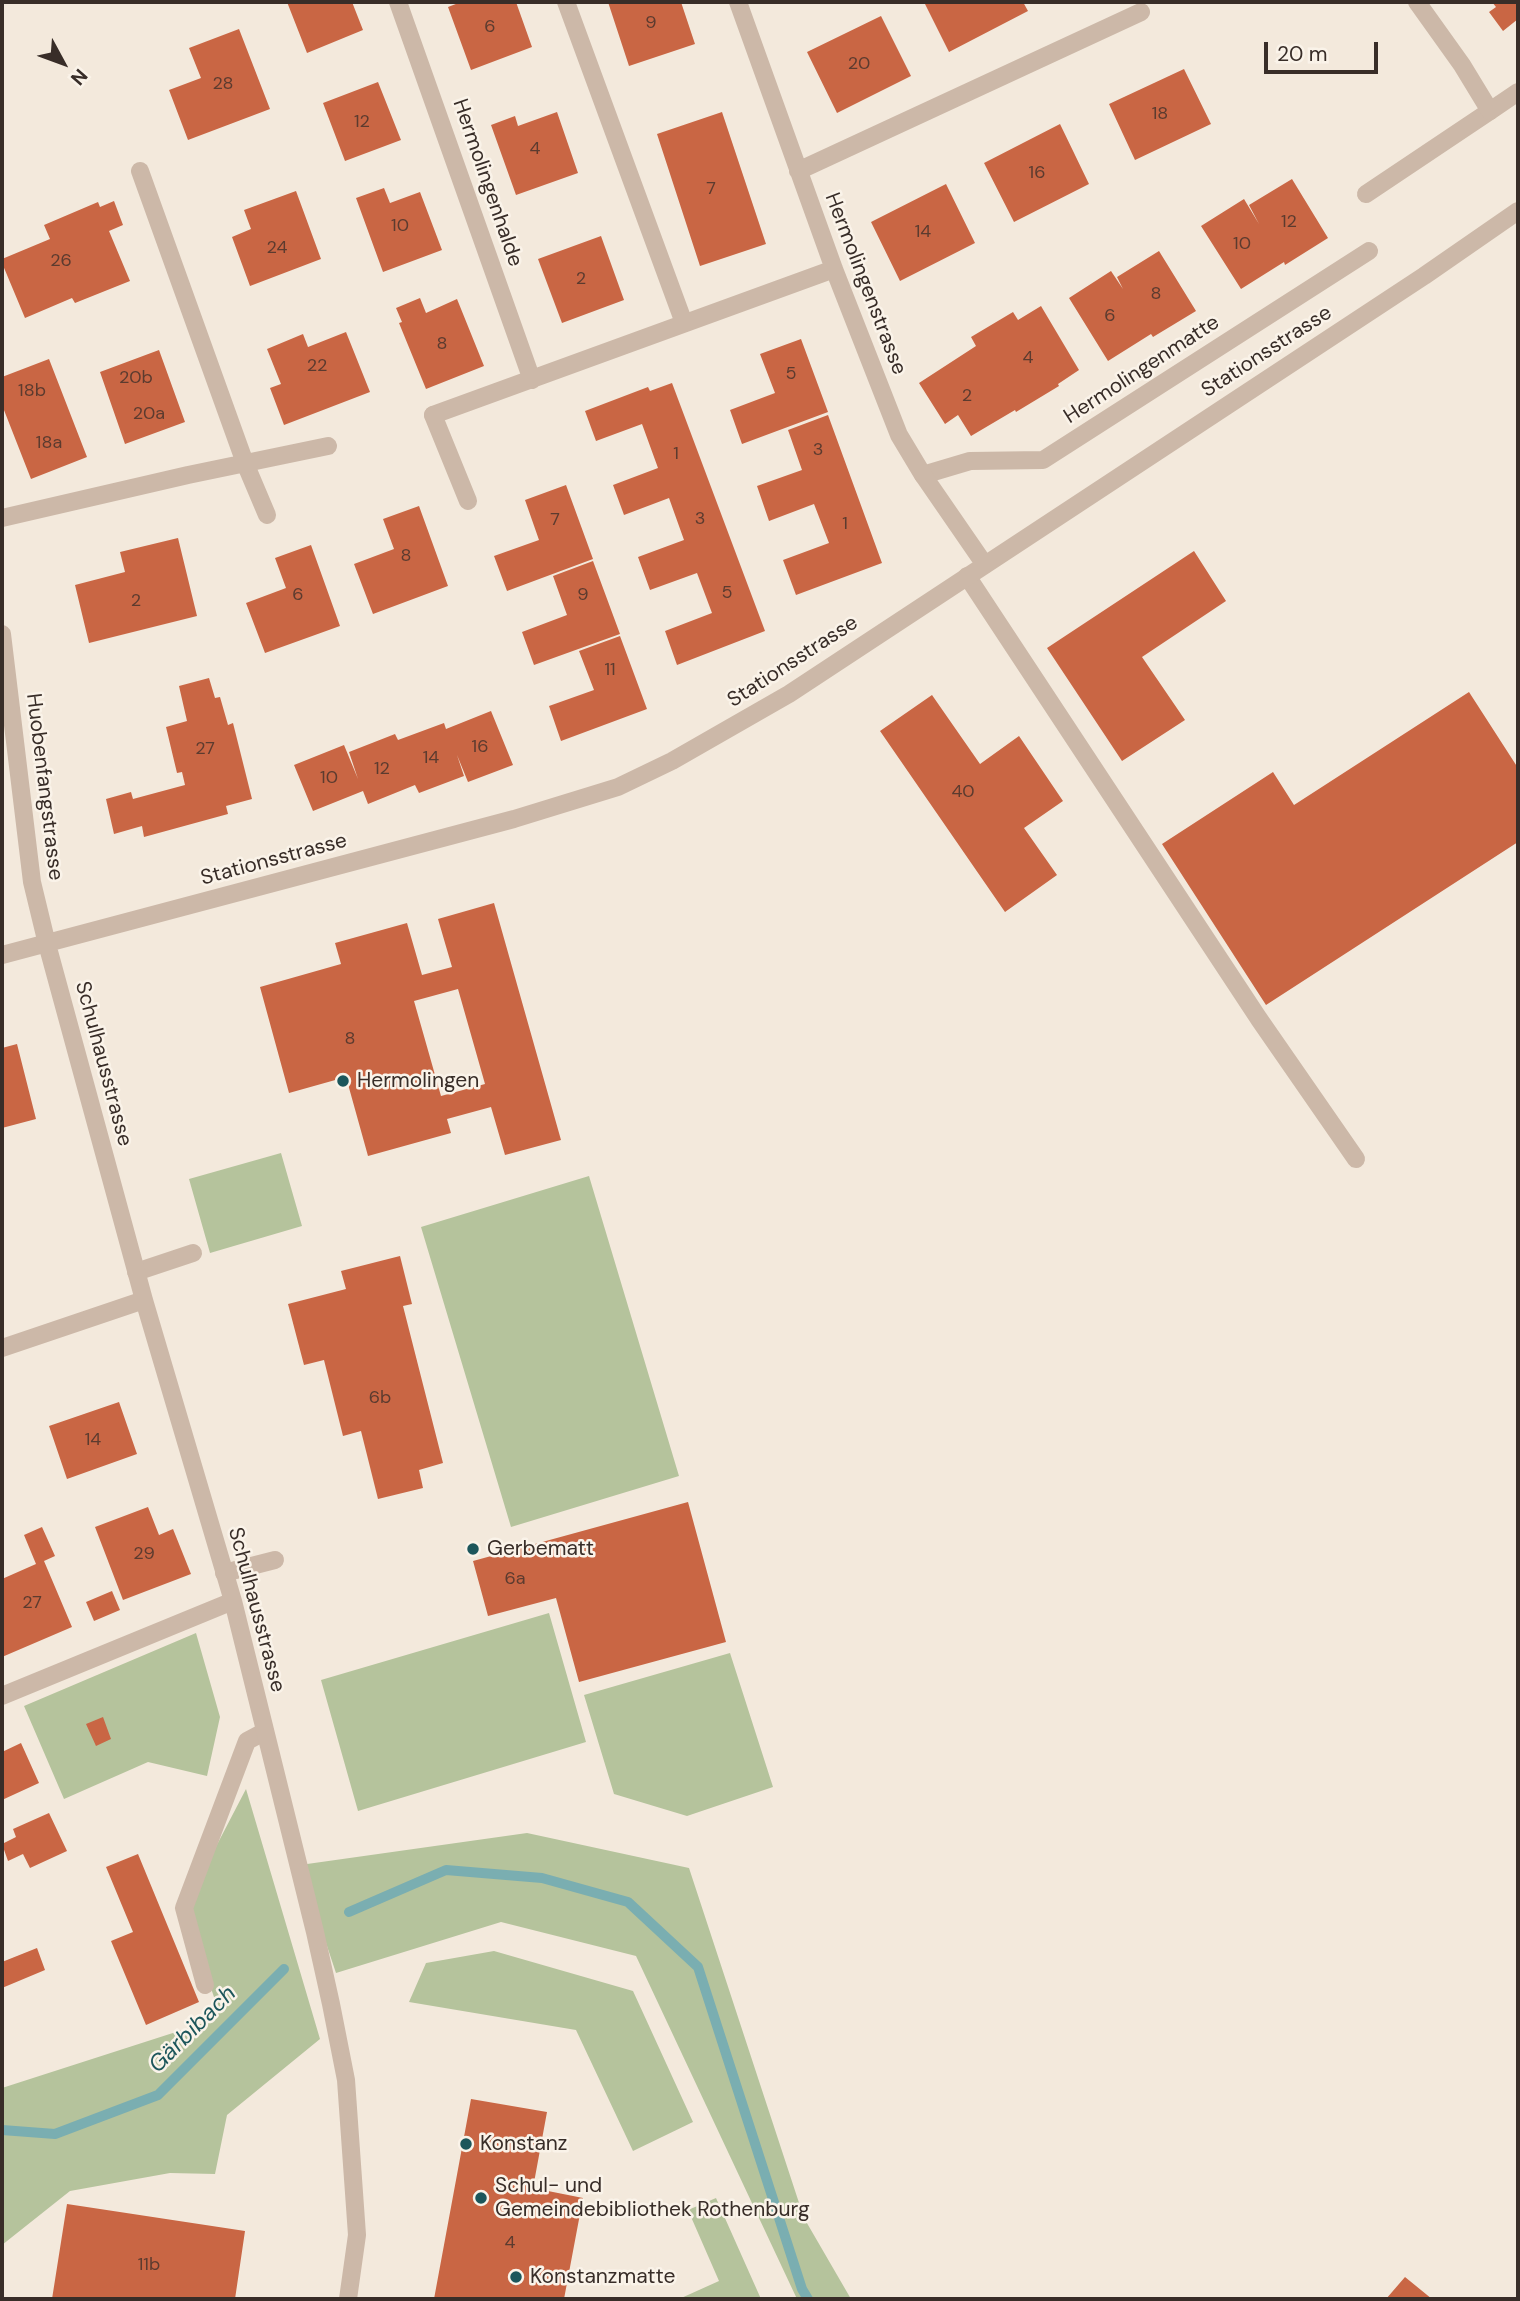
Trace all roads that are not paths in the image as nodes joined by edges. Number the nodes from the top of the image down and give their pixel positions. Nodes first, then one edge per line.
1 (398, 2) edge
2 (566, 2) edge
3 (738, 2) edge
4 (1417, 2) edge
5 (1140, 12) dead end
6 (1518, 92) edge
7 (1490, 111) junction
8 (140, 170) dead end
9 (798, 171) junction
10 (1366, 194) dead end
11 (1518, 211) edge
12 (1369, 251) dead end
13 (834, 269) junction
14 (684, 323) junction
15 (532, 380) junction
16 (328, 446) dead end
17 (245, 463) junction
18 (923, 475) junction
19 (468, 501) dead end
20 (267, 515) dead end
21 (2, 518) edge
22 (985, 565) junction
23 (967, 576) junction
24 (2, 634) edge
25 (47, 944) junction
26 (2, 955) edge
27 (1356, 1159) dead end
28 (193, 1253) dead end
29 (136, 1272) junction
30 (144, 1300) junction
31 (2, 1348) edge
32 (275, 1560) dead end
33 (225, 1573) junction
34 (233, 1601) junction
35 (2, 1696) edge
36 (264, 1732) junction
37 (205, 1985) dead end
38 (348, 2299) edge

1 - 15 street, Hermolingenhalde
2 - 14 street
3 - 9 street, Hermolingenstrasse
4 - 7 street
5 - 9 street
6 - 7 street
7 - 10 street
8 - 17 street
9 - 13 street, Hermolingenstrasse
11 - 22 street, Stationsstrasse
12 - 18 street, Hermolingenmatte
13 - 14 street
13 - 18 street, Hermolingenstrasse
14 - 15 street
15 - 19 street
16 - 17 street
17 - 20 street
17 - 21 street
18 - 22 street, Hermolingenstrasse
22 - 23 street, Stationsstrasse
23 - 25 street, Stationsstrasse
23 - 27 street
24 - 25 street, Huobenfangstrasse
25 - 26 street, Stationsstrasse
25 - 29 street, Schulhausstrasse
28 - 29 street
29 - 30 street, Schulhausstrasse
30 - 31 street
30 - 33 street, Schulhausstrasse
32 - 33 street
33 - 34 street, Schulhausstrasse
34 - 35 street
34 - 36 street, Schulhausstrasse
36 - 37 street
36 - 38 street, Schulhausstrasse

